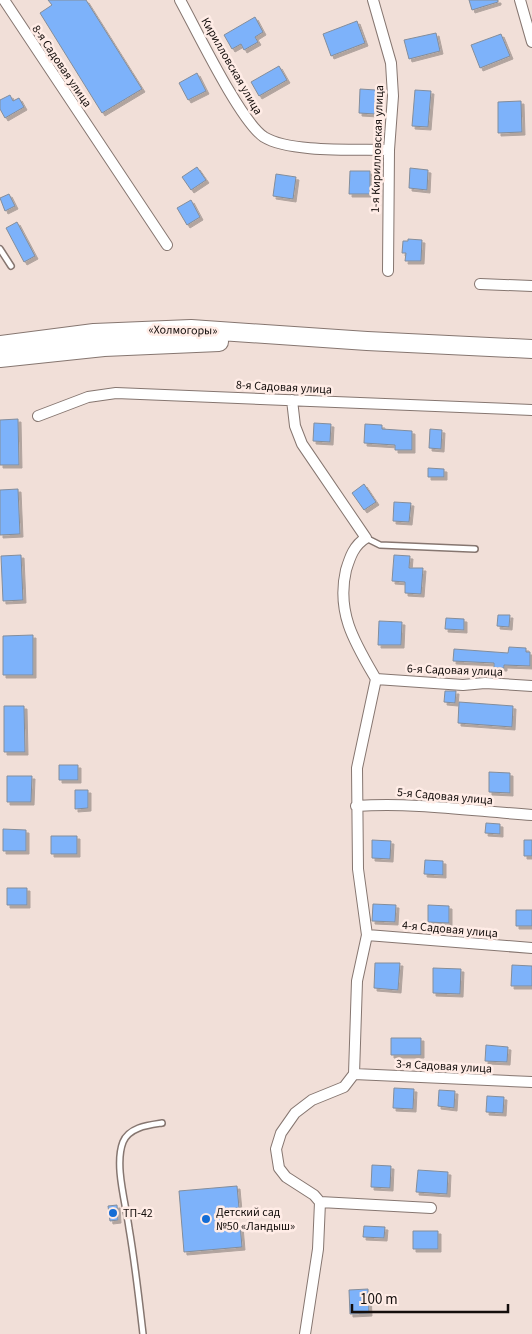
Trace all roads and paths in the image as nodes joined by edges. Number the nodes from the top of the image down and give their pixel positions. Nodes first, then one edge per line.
1 (4, 0) edge
2 (180, 0) edge
3 (373, 0) edge
4 (520, 0) edge
5 (532, 42) edge
6 (389, 150) junction
7 (167, 245) dead end
8 (0, 249) edge
9 (11, 266) dead end
10 (388, 271) dead end
11 (480, 284) dead end
12 (532, 286) edge
13 (367, 341) junction
14 (0, 345) edge
15 (532, 349) edge
16 (0, 358) edge
17 (292, 400) junction
18 (532, 410) edge
19 (38, 416) dead end
20 (366, 538) junction
21 (475, 549) dead end
22 (376, 679) junction
23 (532, 686) edge
24 (356, 806) junction
25 (532, 815) edge
26 (367, 935) junction
27 (532, 948) edge
28 (354, 1074) junction
29 (532, 1082) edge
30 (162, 1124) dead end
31 (320, 1202) junction
32 (431, 1208) dead end
33 (143, 1334) edge
34 (305, 1334) edge

1 - 7 street, 8-я Садовая улица
2 - 6 street, Кирилловская улица
3 - 6 street, 1-я Кирилловская улица
4 - 5 street
6 - 10 street, 1-я Кирилловская улица
8 - 9 lane
11 - 12 street
13 - 14 highway, «Холмогоры»
13 - 15 highway, «Холмогоры»
13 - 16 highway, «Холмогоры»
17 - 18 street, 8-я Садовая улица
17 - 19 street, 8-я Садовая улица
17 - 20 street
20 - 21 lane
20 - 22 street
22 - 23 street, 6-я Садовая улица
22 - 24 street
24 - 25 street, 5-я Садовая улица
24 - 26 street
26 - 27 street, 4-я Садовая улица
26 - 28 street
28 - 29 street, 3-я Садовая улица
28 - 31 street
30 - 33 lane
31 - 32 street
31 - 34 street

